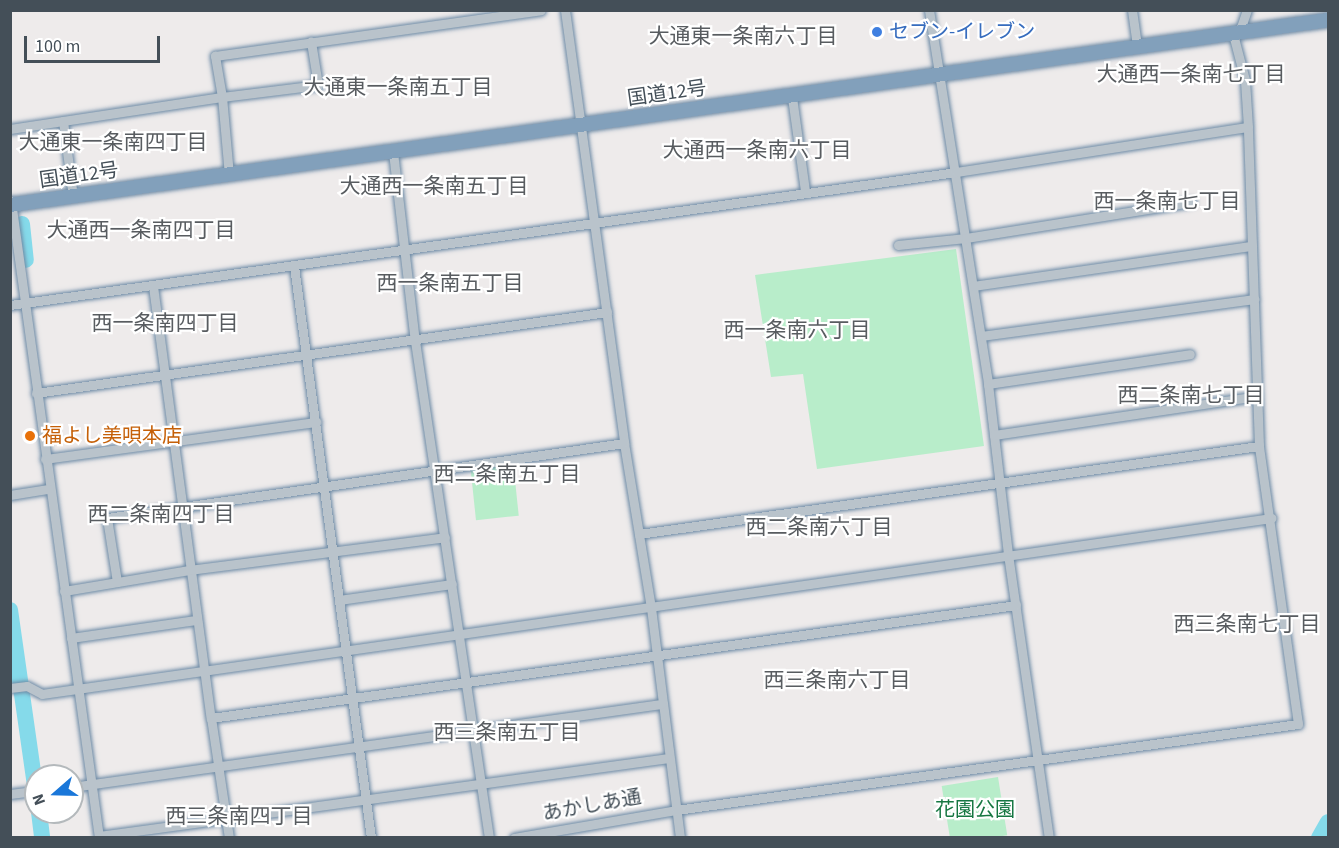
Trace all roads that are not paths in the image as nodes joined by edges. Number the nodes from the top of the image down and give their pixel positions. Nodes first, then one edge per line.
1 (541, 10) edge
2 (565, 10) edge
3 (929, 10) edge
4 (1132, 10) edge
5 (1247, 10) edge
6 (1329, 20) edge
7 (1236, 33) junction
8 (311, 42) junction
9 (1137, 47) junction
10 (938, 76) junction
11 (792, 97) junction
12 (222, 98) junction
13 (63, 121) junction
14 (582, 126) junction
15 (1248, 127) junction
16 (10, 129) edge
17 (393, 152) junction
18 (956, 172) junction
19 (229, 175) junction
20 (805, 191) junction
21 (74, 196) junction
22 (10, 200) edge
23 (1191, 201) dead end
24 (11, 205) edge
25 (594, 224) junction
26 (966, 238) junction
27 (898, 245) dead end
28 (1252, 246) junction
29 (405, 250) junction
30 (294, 266) junction
31 (153, 286) junction
32 (973, 286) junction
33 (1255, 299) junction
34 (23, 303) junction
35 (10, 305) edge
36 (607, 312) junction
37 (981, 336) junction
38 (415, 341) junction
39 (1190, 354) dead end
40 (308, 355) junction
41 (166, 375) junction
42 (988, 384) junction
43 (36, 393) junction
44 (1257, 396) junction
45 (316, 422) junction
46 (994, 435) junction
47 (174, 442) junction
48 (624, 443) junction
49 (1260, 446) junction
50 (45, 459) junction
51 (435, 468) junction
52 (1001, 483) junction
53 (324, 484) junction
54 (49, 489) junction
55 (10, 495) edge
56 (182, 507) junction
57 (1271, 518) junction
58 (639, 534) junction
59 (445, 537) junction
60 (332, 550) junction
61 (1008, 554) junction
62 (189, 570) junction
63 (117, 582) junction
64 (452, 585) junction
65 (64, 591) junction
66 (339, 600) junction
67 (1016, 605) junction
68 (651, 608) junction
69 (196, 620) junction
70 (459, 633) junction
71 (71, 638) junction
72 (345, 650) junction
73 (655, 656) junction
74 (203, 670) junction
75 (466, 682) junction
76 (10, 688) edge
77 (79, 689) junction
78 (352, 699) junction
79 (661, 704) junction
80 (211, 718) junction
81 (472, 731) junction
82 (359, 748) junction
83 (669, 758) junction
84 (1038, 761) junction
85 (218, 767) junction
86 (480, 783) junction
87 (91, 784) junction
88 (84, 785) edge
89 (366, 800) junction
90 (676, 810) junction
91 (226, 820) junction
92 (99, 837) edge
93 (229, 837) edge
94 (371, 837) edge
95 (489, 837) edge
96 (514, 837) edge
97 (680, 837) edge
98 (1049, 837) edge

1 - 8 street
2 - 14 street
3 - 10 street
4 - 9 street
5 - 7 street
6 - 7 highway, 国道12号
7 - 9 highway, 国道12号
7 - 15 street
8 - 12 street
8 - 12 street
9 - 10 highway, 国道12号
10 - 11 highway, 国道12号
10 - 18 street
11 - 14 highway, 国道12号
11 - 20 street
12 - 13 street
12 - 19 street
13 - 16 street
13 - 21 street
14 - 17 highway, 国道12号
14 - 25 street
15 - 18 street
15 - 28 street
17 - 19 highway, 国道12号
17 - 29 street
18 - 20 street
18 - 26 street
19 - 21 highway, 国道12号
20 - 25 street
21 - 24 highway, 国道12号
22 - 24 street
23 - 26 street
24 - 34 street
25 - 29 street
25 - 36 street
26 - 27 street
26 - 32 street
28 - 32 street
28 - 33 street
29 - 30 street
29 - 38 street
30 - 31 street
30 - 40 street
31 - 34 street
31 - 41 street
32 - 37 street
33 - 37 street
33 - 44 street
34 - 35 street
34 - 43 street
36 - 38 street
36 - 48 street
37 - 42 street
38 - 40 street
38 - 51 street
39 - 42 street
40 - 41 street
40 - 45 street
41 - 43 street
41 - 47 street
42 - 46 street
43 - 50 street
44 - 46 street
44 - 49 street
45 - 47 street
45 - 53 street
46 - 52 street
47 - 50 street
47 - 56 street
48 - 51 street
48 - 58 street
49 - 52 street
49 - 57 street
50 - 54 street
51 - 53 street
51 - 59 street
52 - 58 street
52 - 61 street
53 - 56 street
53 - 60 street
54 - 55 street
54 - 65 street
56 - 62 street
56 - 63 street
57 - 61 street
57 - 84 street, あかしあ通
58 - 68 street
59 - 60 street
59 - 64 street
60 - 62 street
60 - 66 street
61 - 67 street
61 - 68 street
62 - 63 street
62 - 69 street
63 - 65 street
64 - 66 street
64 - 70 street
65 - 71 street
66 - 72 street
67 - 73 street
67 - 84 street
68 - 70 street
68 - 73 street
69 - 71 street
69 - 74 street
70 - 72 street
70 - 75 street
71 - 77 street
72 - 74 street
72 - 78 street
73 - 75 street
73 - 79 street
74 - 77 street
74 - 80 street
75 - 78 street
75 - 81 street
76 - 77 street
77 - 87 street
78 - 80 street
78 - 82 street
79 - 81 street
79 - 83 street
80 - 85 street
81 - 82 street
81 - 86 street
82 - 85 street
82 - 89 street
83 - 86 street
83 - 90 street
84 - 90 street, あかしあ通
84 - 98 street
85 - 87 street
85 - 91 street
86 - 89 street
86 - 95 street
87 - 88 street
87 - 92 street
89 - 91 street
89 - 94 street
90 - 96 street, あかしあ通
90 - 97 street
91 - 92 street
91 - 93 street

